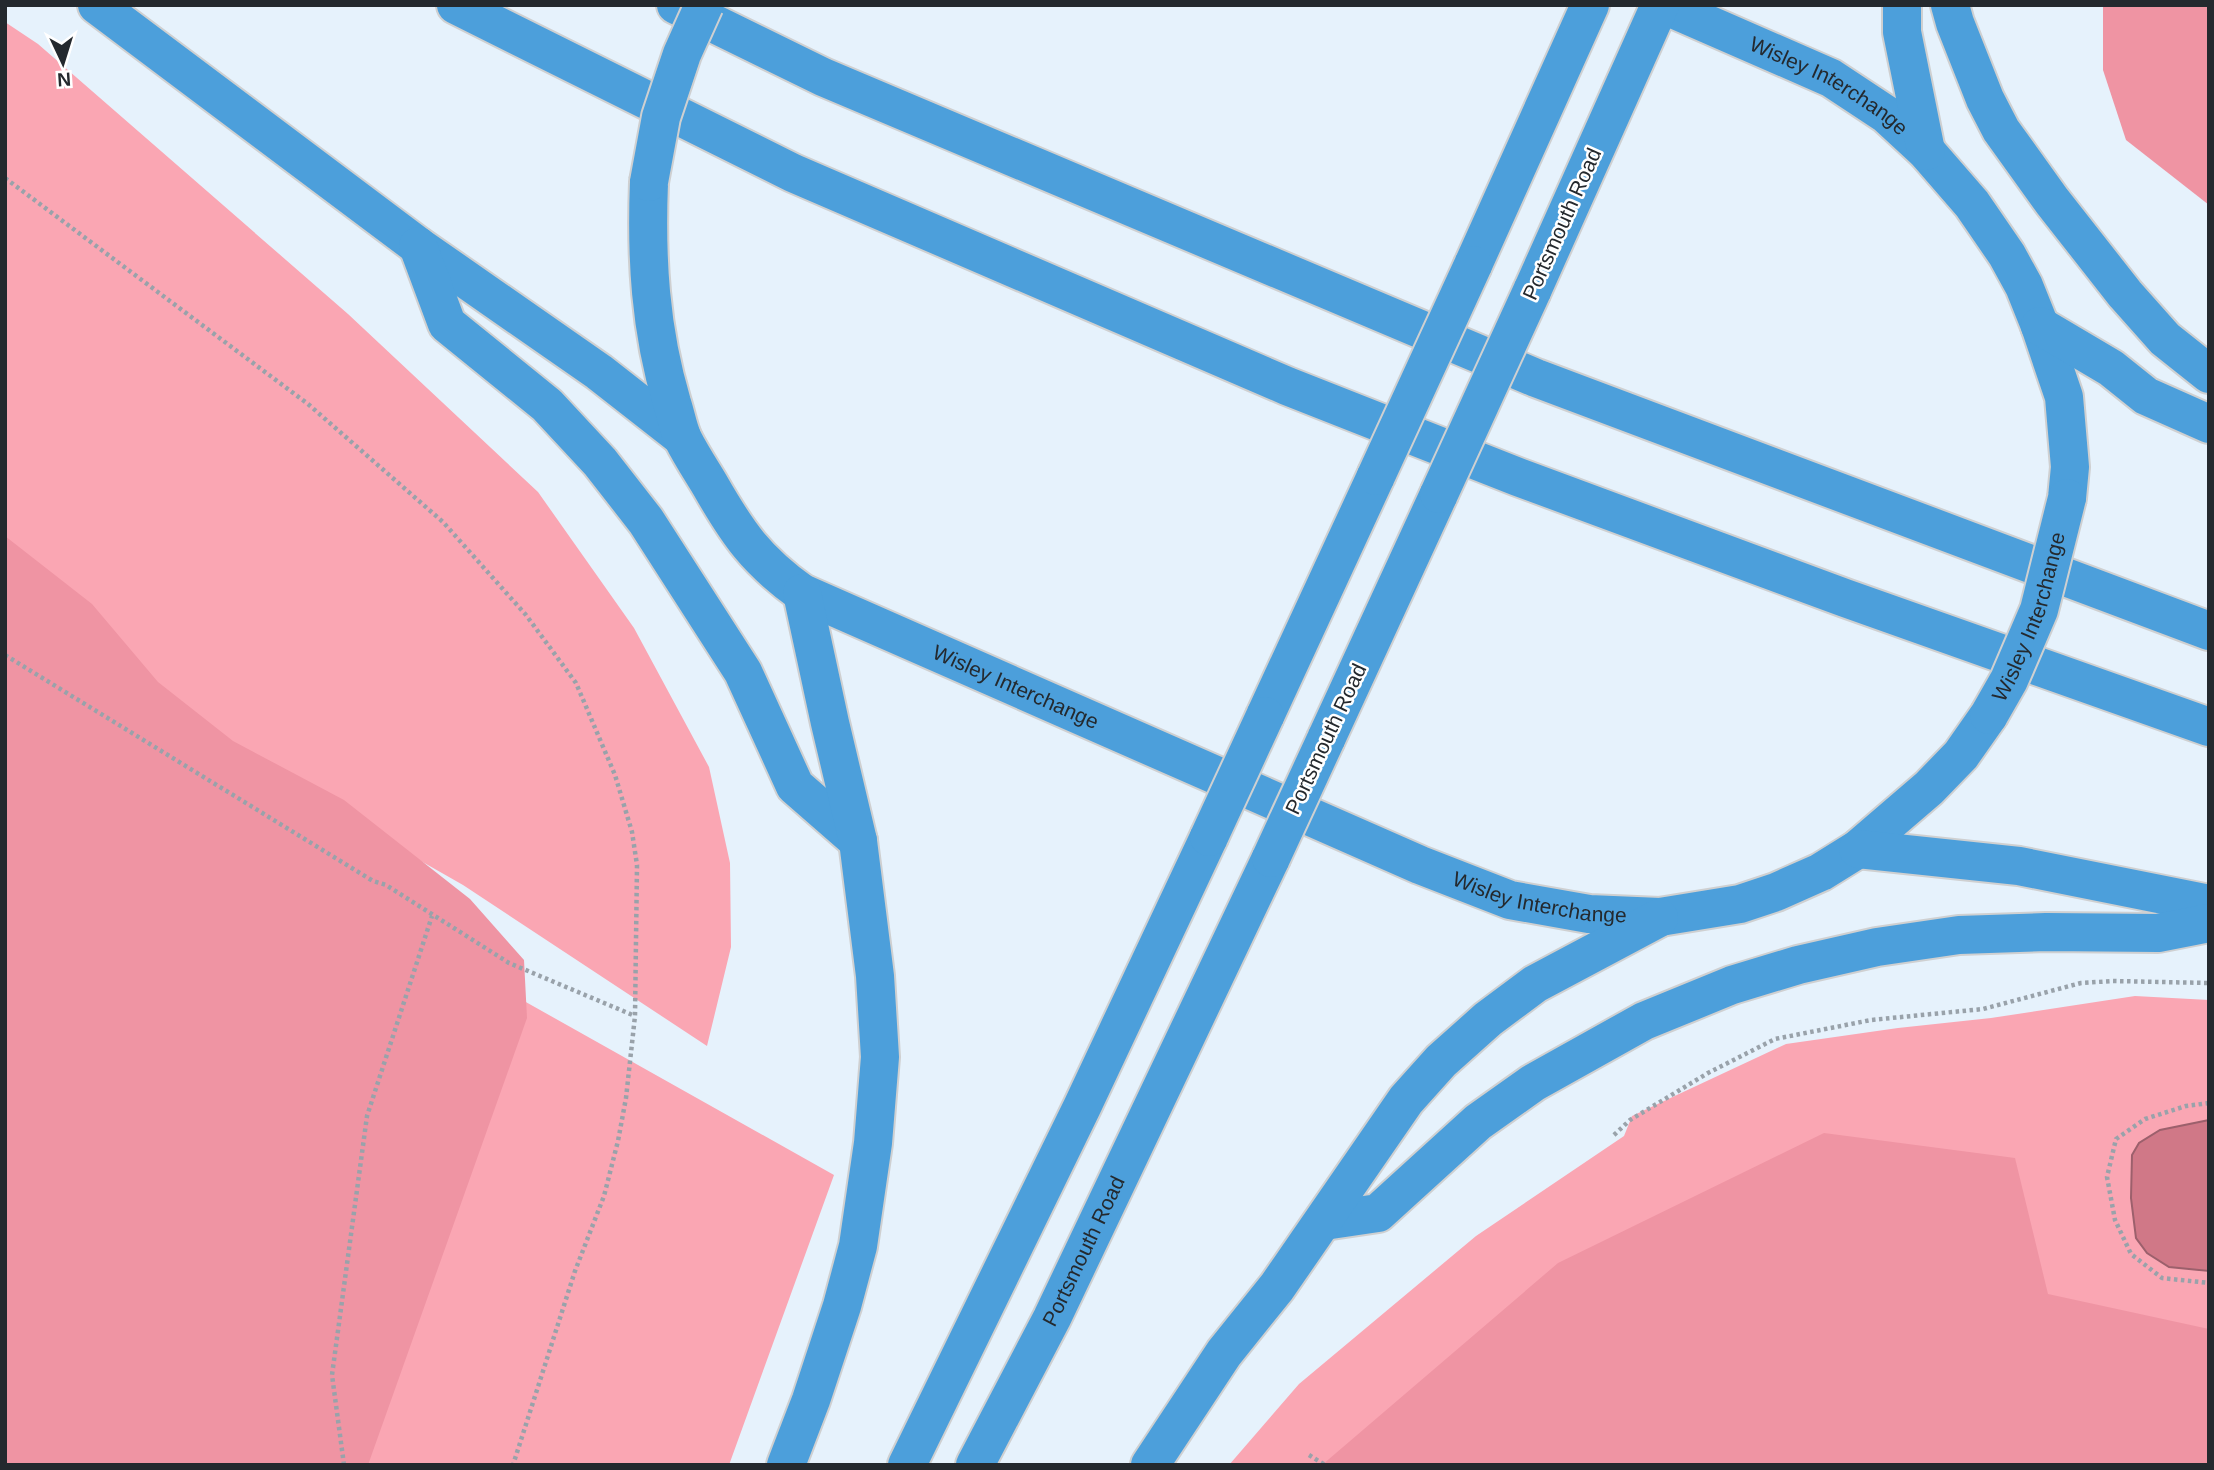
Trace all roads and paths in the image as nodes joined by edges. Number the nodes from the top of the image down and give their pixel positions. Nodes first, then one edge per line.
1 (97, 5) edge
2 (456, 5) edge
3 (676, 5) edge
4 (704, 5) edge
5 (1662, 5) edge
6 (1902, 5) edge
7 (1950, 5) edge
8 (1585, 15) edge
9 (1926, 150) junction
10 (5, 178) edge
11 (418, 246) junction
12 (2040, 326) junction
13 (2209, 374) edge
14 (2209, 424) edge
15 (682, 437) junction
16 (802, 593) junction
17 (2209, 631) edge
18 (5, 654) edge
19 (2209, 727) edge
20 (858, 841) junction
21 (1858, 849) junction
22 (2209, 904) edge
23 (432, 916) junction
24 (1660, 917) junction
25 (2209, 923) edge
26 (2209, 983) edge
27 (635, 1016) junction
28 (2209, 1103) edge
29 (1614, 1135) dead end
30 (1324, 1221) junction
31 (2209, 1283) edge
32 (1309, 1455) dead end
33 (344, 1465) edge
34 (513, 1465) edge
35 (786, 1465) edge
36 (907, 1465) edge
37 (975, 1465) edge
38 (1150, 1465) edge
39 (1325, 1465) edge

1 - 11 highway
2 - 19 highway
3 - 17 highway
4 - 15 highway, Wisley Interchange, bridge
5 - 9 highway, Wisley Interchange
5 - 37 highway, Portsmouth Road, bridge
6 - 9 highway
7 - 13 highway
8 - 36 highway, bridge
9 - 12 highway, Wisley Interchange
10 - 27 path
11 - 15 highway
11 - 20 highway
12 - 14 highway
12 - 21 highway, Wisley Interchange, bridge
15 - 16 highway, Wisley Interchange
16 - 20 highway
16 - 24 highway, Wisley Interchange
18 - 23 path
20 - 35 highway
21 - 22 highway
21 - 24 highway, Wisley Interchange
23 - 27 path
23 - 33 path
24 - 30 highway
25 - 30 highway
26 - 29 path
27 - 34 path
28 - 31 path
30 - 38 highway
32 - 39 path

